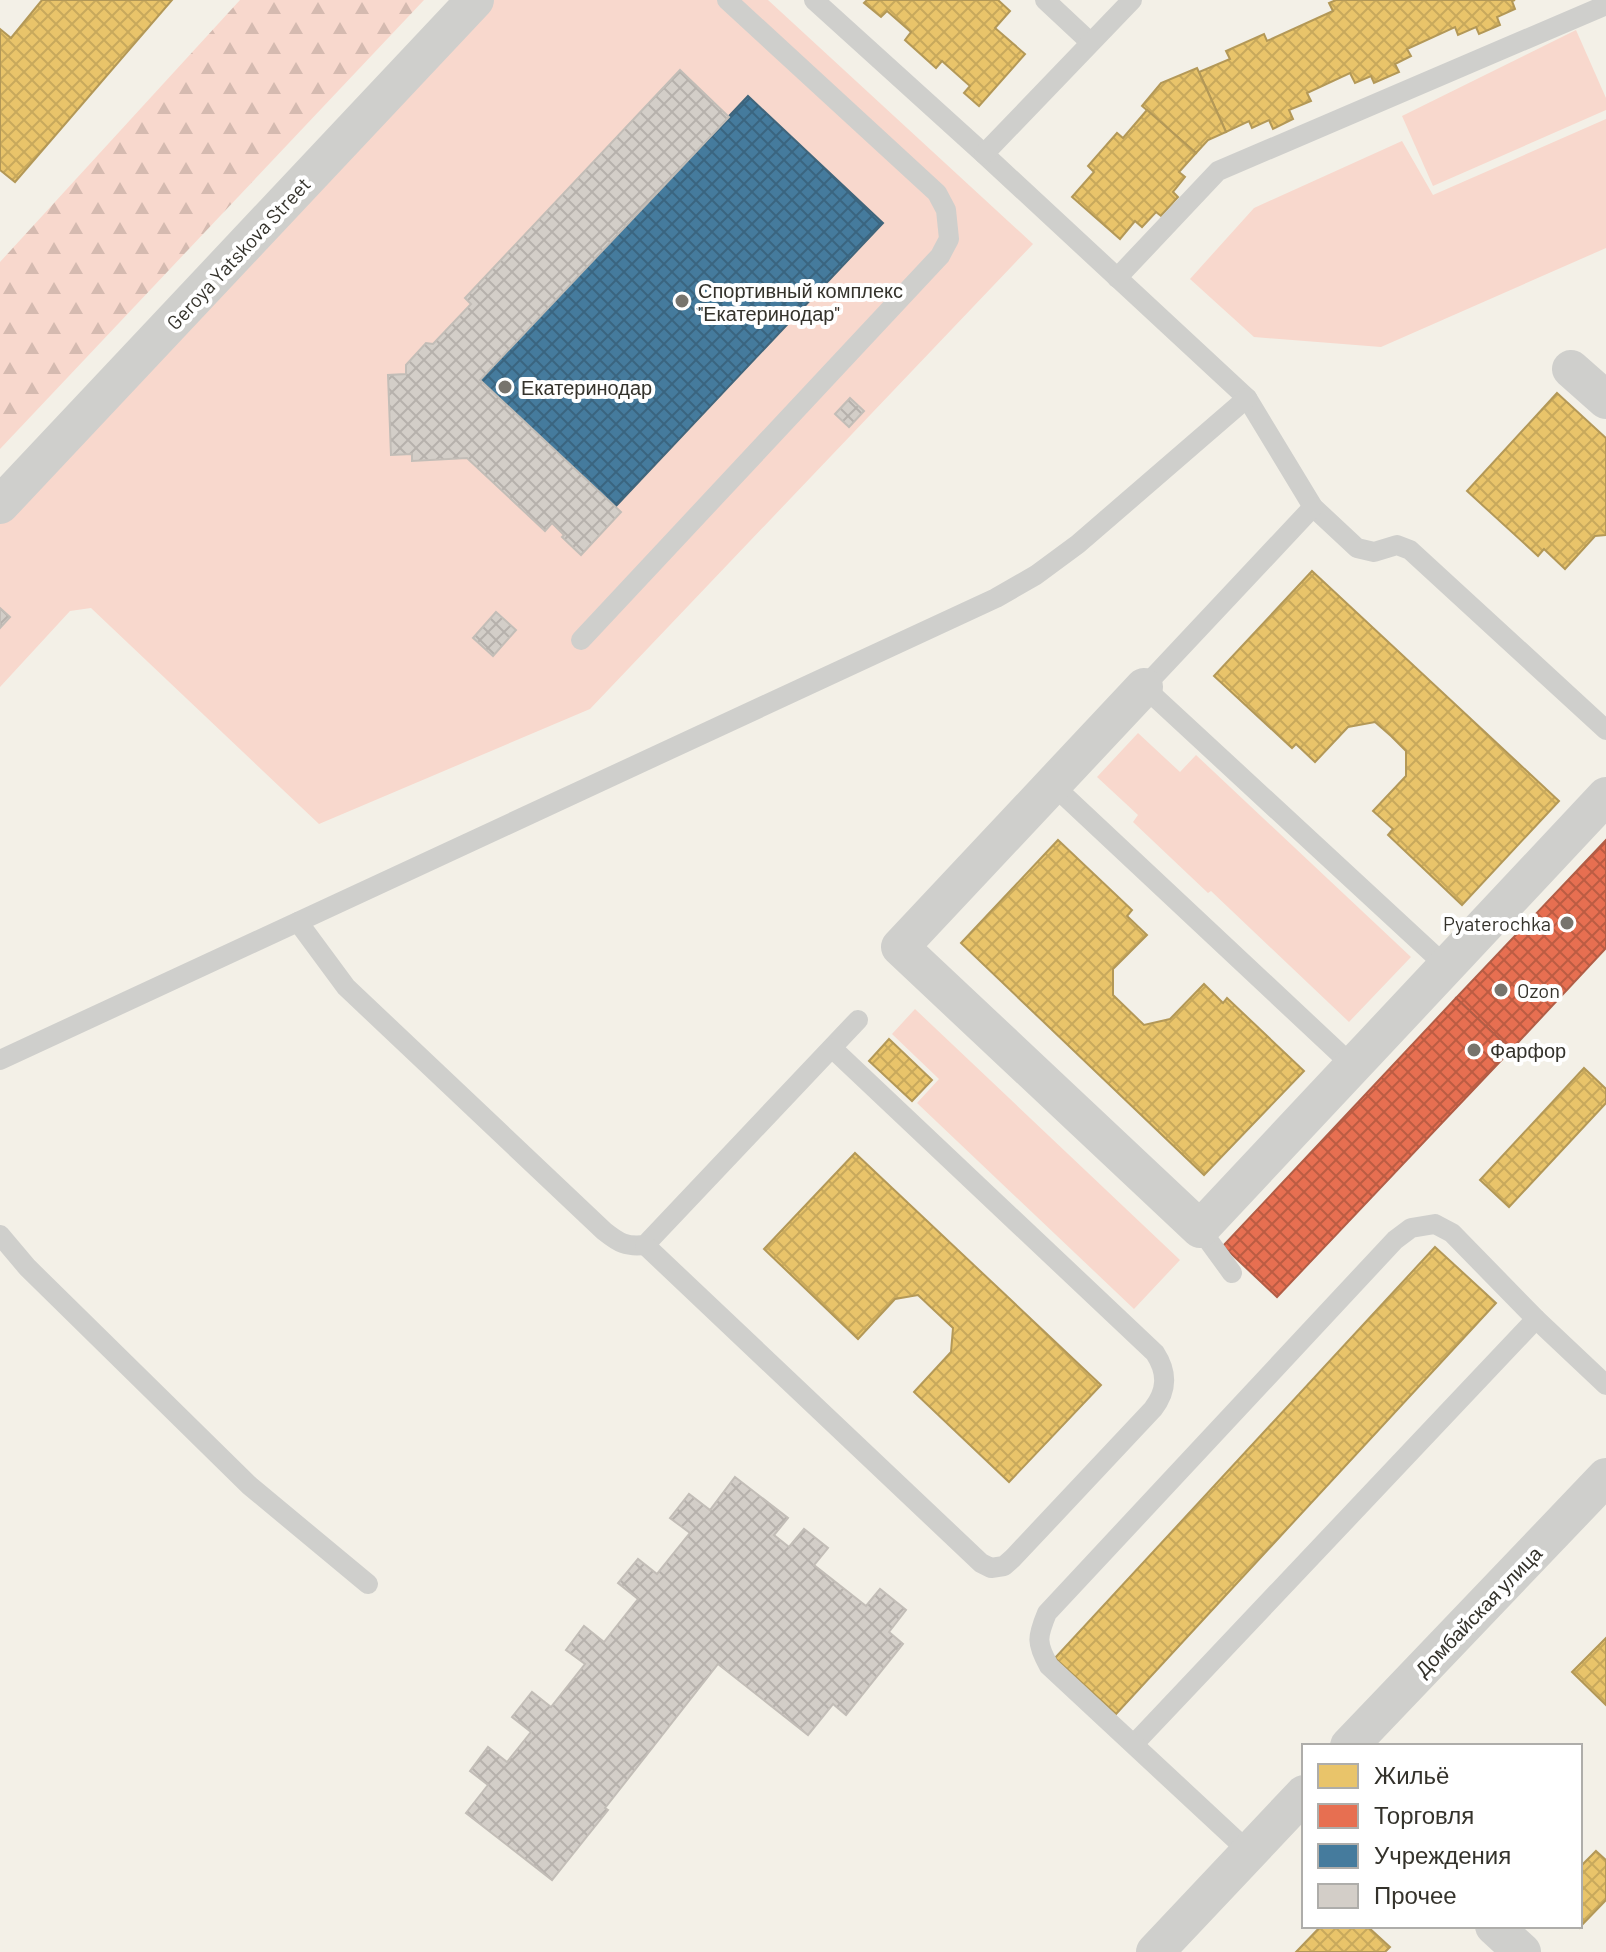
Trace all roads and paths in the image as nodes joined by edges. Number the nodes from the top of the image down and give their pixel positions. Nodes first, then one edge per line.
1 (475, 0) edge
2 (727, 0) edge
3 (814, 0) edge
4 (1045, 0) edge
5 (1132, 0) edge
6 (1606, 5) edge
7 (1090, 42) junction
8 (984, 154) junction
9 (1117, 278) junction
10 (1571, 369) dead end
11 (1247, 398) junction
12 (1606, 400) edge
13 (0, 505) edge
14 (1313, 507) junction
15 (581, 640) dead end
16 (1144, 687) junction
17 (1606, 730) edge
18 (1053, 785) junction
19 (1606, 796) edge
20 (298, 922) junction
21 (1447, 967) junction
22 (858, 1020) dead end
23 (832, 1048) junction
24 (0, 1060) edge
25 (1353, 1066) junction
26 (1200, 1229) junction
27 (0, 1235) edge
28 (645, 1245) junction
29 (1232, 1273) dead end
30 (1536, 1319) junction
31 (1606, 1385) edge
32 (1606, 1477) edge
33 (368, 1584) dead end
34 (1134, 1744) junction
35 (1351, 1744) edge
36 (1302, 1796) edge
37 (1249, 1852) junction
38 (1496, 1928) edge
39 (1155, 1952) edge
40 (1522, 1952) edge

1 - 13 street, Geroya Yatskova Street
2 - 15 lane
3 - 8 lane
4 - 7 lane
5 - 7 lane
6 - 9 lane
7 - 8 lane
8 - 9 lane
9 - 11 lane
10 - 12 street
11 - 14 lane
11 - 20 lane
14 - 16 lane
14 - 17 lane
16 - 18 street
16 - 21 lane
18 - 25 lane
18 - 26 street
19 - 21 street
20 - 24 lane
20 - 28 lane
21 - 25 street
22 - 23 lane
23 - 28 lane
23 - 28 lane
25 - 26 street
26 - 29 lane
27 - 33 lane
30 - 31 lane
30 - 34 lane
30 - 34 lane
32 - 35 street, Домбайская улица
34 - 37 lane
36 - 37 street
37 - 39 street
38 - 40 street

